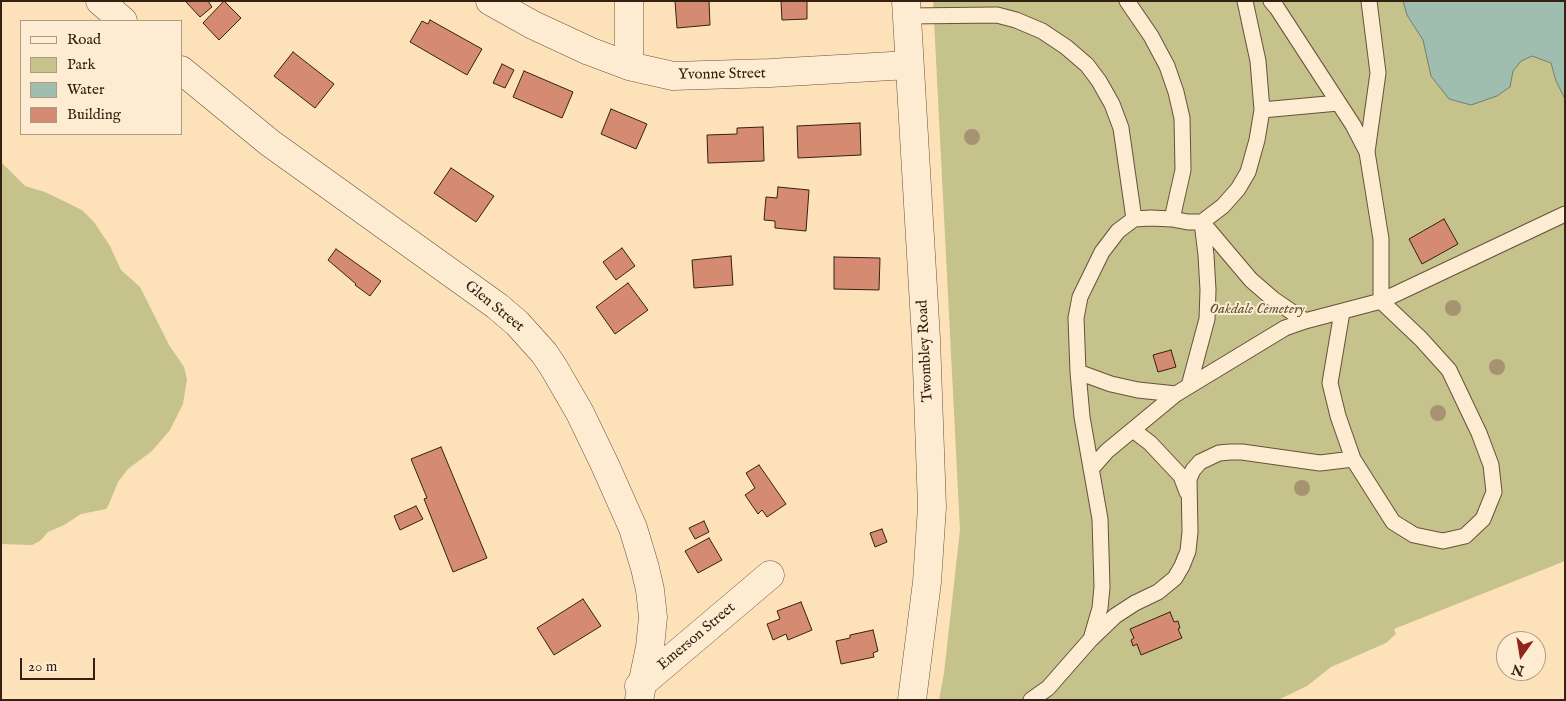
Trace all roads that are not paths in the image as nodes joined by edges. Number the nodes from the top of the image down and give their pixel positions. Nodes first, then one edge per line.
1 (100, 1) edge
2 (490, 1) edge
3 (629, 1) edge
4 (1127, 1) edge
5 (1245, 1) edge
6 (1271, 1) edge
7 (1369, 1) edge
8 (906, 9) edge
9 (122, 20) edge
10 (909, 65) junction
11 (629, 66) junction
12 (182, 71) edge
13 (1338, 102) junction
14 (1262, 110) junction
15 (1367, 152) junction
16 (1565, 214) edge
17 (1134, 219) junction
18 (1172, 219) junction
19 (1202, 222) junction
20 (1381, 301) junction
21 (1342, 312) junction
22 (1305, 321) junction
23 (1078, 372) junction
24 (1183, 390) junction
25 (1133, 430) junction
26 (1353, 460) junction
27 (1091, 469) junction
28 (1188, 496) junction
29 (770, 575) dead end
30 (1091, 639) junction
31 (636, 694) edge
32 (912, 700) edge
33 (1031, 700) edge

1 - 9 street
2 - 11 street, Yvonne Street
3 - 11 street
4 - 18 lane
5 - 14 lane
6 - 13 lane
7 - 15 lane
8 - 10 street, Twombley Road
8 - 17 lane
10 - 11 street, Yvonne Street
10 - 32 street, Twombley Road
12 - 31 street, Glen Street
13 - 14 lane
13 - 15 lane
14 - 19 lane
15 - 20 lane
16 - 20 lane
17 - 18 lane
17 - 23 lane
18 - 19 lane
19 - 22 lane
19 - 24 lane
20 - 21 lane
20 - 26 lane
21 - 22 lane
21 - 26 lane
22 - 24 lane
23 - 24 lane
23 - 27 lane
24 - 25 lane
25 - 27 lane
25 - 28 lane
26 - 28 lane
27 - 30 lane
28 - 30 lane
29 - 31 street, Emerson Street
30 - 33 lane

